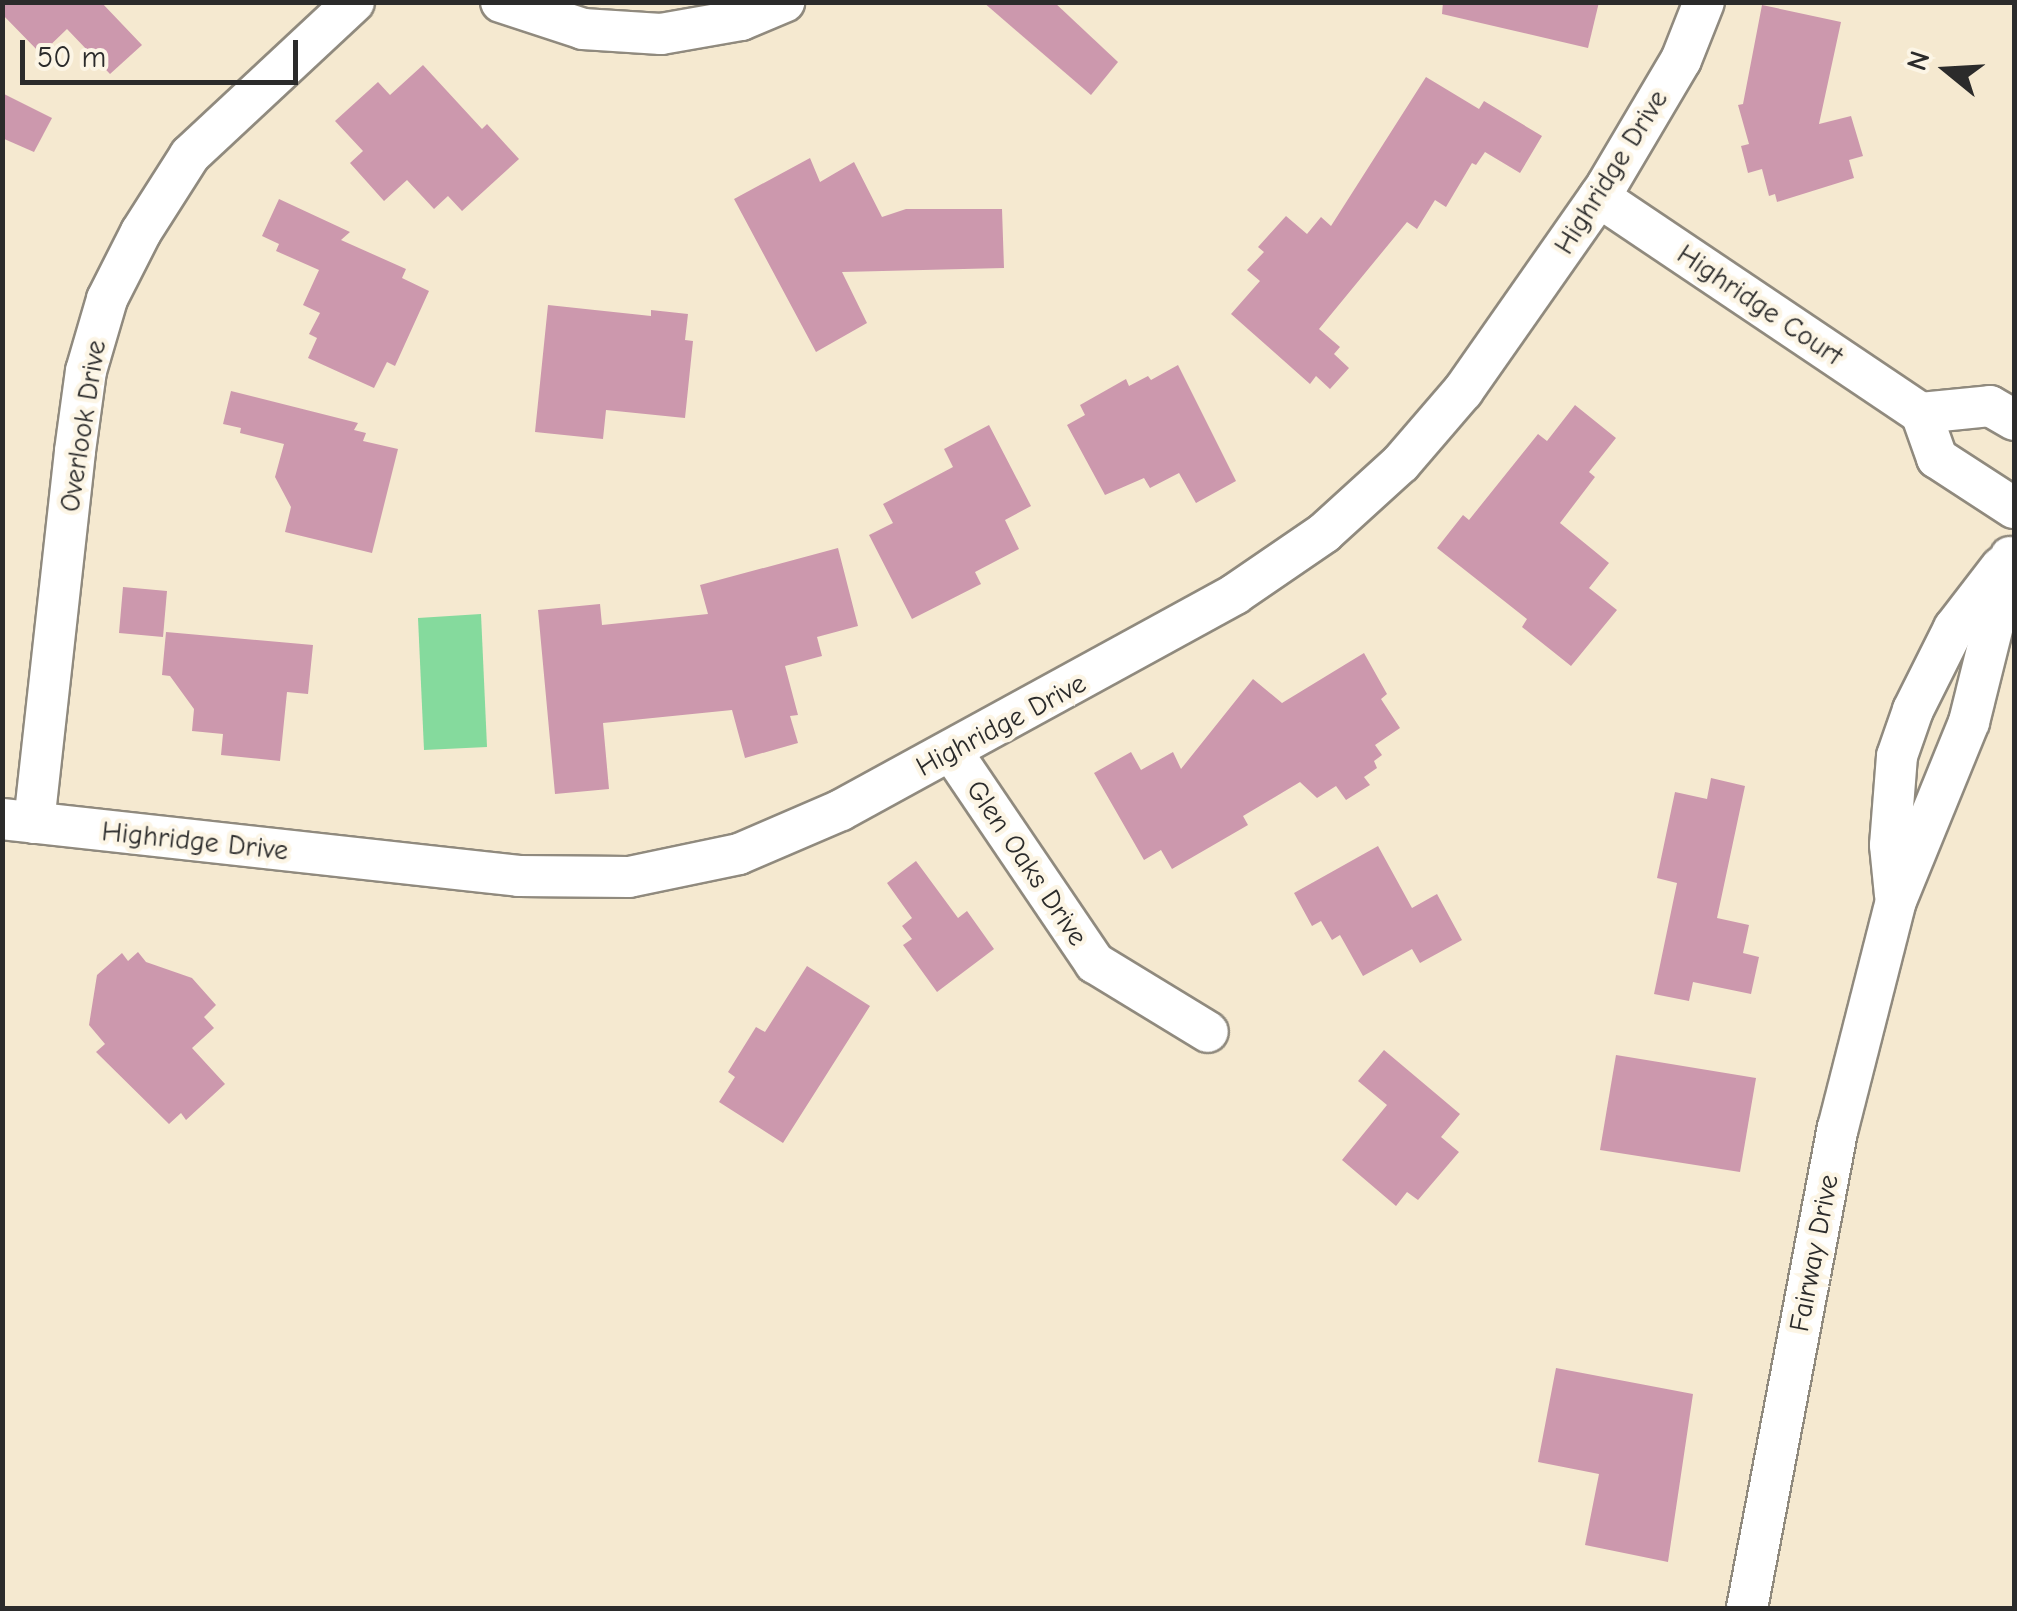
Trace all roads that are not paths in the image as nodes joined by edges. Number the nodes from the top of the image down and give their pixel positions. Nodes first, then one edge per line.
1 (354, 2) edge
2 (501, 2) edge
3 (784, 2) edge
4 (1704, 2) edge
5 (1599, 197) junction
6 (1922, 413) junction
7 (2014, 420) edge
8 (2014, 508) edge
9 (2012, 552) edge
10 (952, 752) junction
11 (18, 821) edge
12 (1896, 901) junction
13 (1208, 1032) dead end
14 (1747, 1608) edge

1 - 11 street, Overlook Drive
2 - 3 street
4 - 5 street, Highridge Drive
5 - 6 street, Highridge Court
5 - 10 street, Highridge Drive
6 - 7 street
6 - 8 street
9 - 12 street, Fairway Drive
9 - 12 street, Fairway Drive
10 - 11 street, Highridge Drive
10 - 13 street, Glen Oaks Drive
12 - 14 street, Fairway Drive

